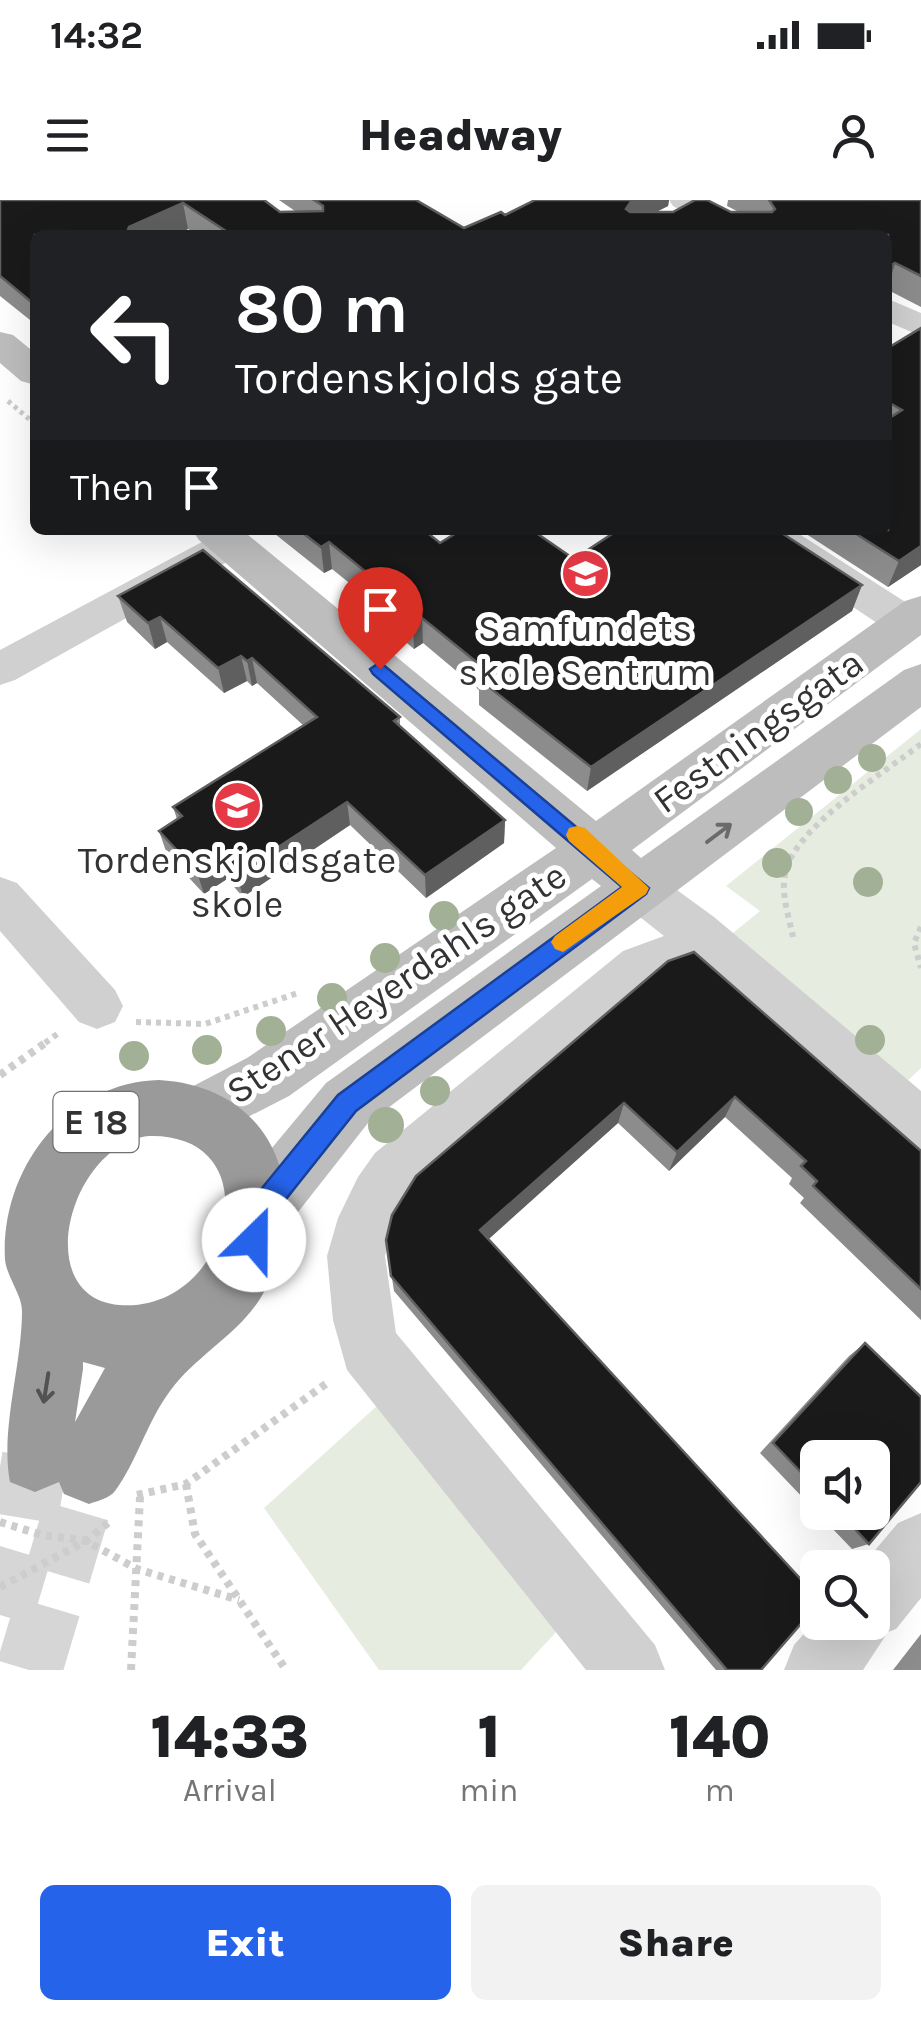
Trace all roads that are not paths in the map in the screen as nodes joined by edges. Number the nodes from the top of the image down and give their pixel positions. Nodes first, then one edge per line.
1 (691, 207) edge
2 (739, 230) edge
3 (892, 310) edge
4 (921, 326) edge
5 (0, 342) edge
6 (30, 369) edge
7 (773, 535) edge
8 (222, 537) edge
9 (914, 618) edge
10 (0, 669) edge
11 (921, 682) edge
12 (594, 850) junction
13 (638, 888) junction
14 (0, 897) edge
15 (671, 956) edge
16 (97, 1006) road end
17 (197, 1115) junction
18 (921, 1126) edge
19 (25, 1164) edge
20 (258, 1213) junction
21 (27, 1296) edge
22 (180, 1327) junction
23 (921, 1546) edge
24 (890, 1583) edge
25 (843, 1640) edge
26 (630, 1670) edge
27 (818, 1670) edge

1 - 2 street
3 - 4 street
5 - 6 main road
7 - 9 street
8 - 10 street
8 - 12 main road
9 - 12 main road, Festningsgata
13 -> 11 main road, Festningsgata
12 - 13 main road
12 - 17 main road, Stener Heyerdahls gate
13 - 18 street
13 - 20 main road, Stener Heyerdahls gate
14 - 16 street
15 - 26 street
17 - 19 highway, E 18
17 - 20 highway, E 18
19 - 21 highway, E 18
20 - 22 highway, E 18
21 - 22 highway, E 18
21 -> 22 highway, E 18
23 - 24 street
25 - 27 street

